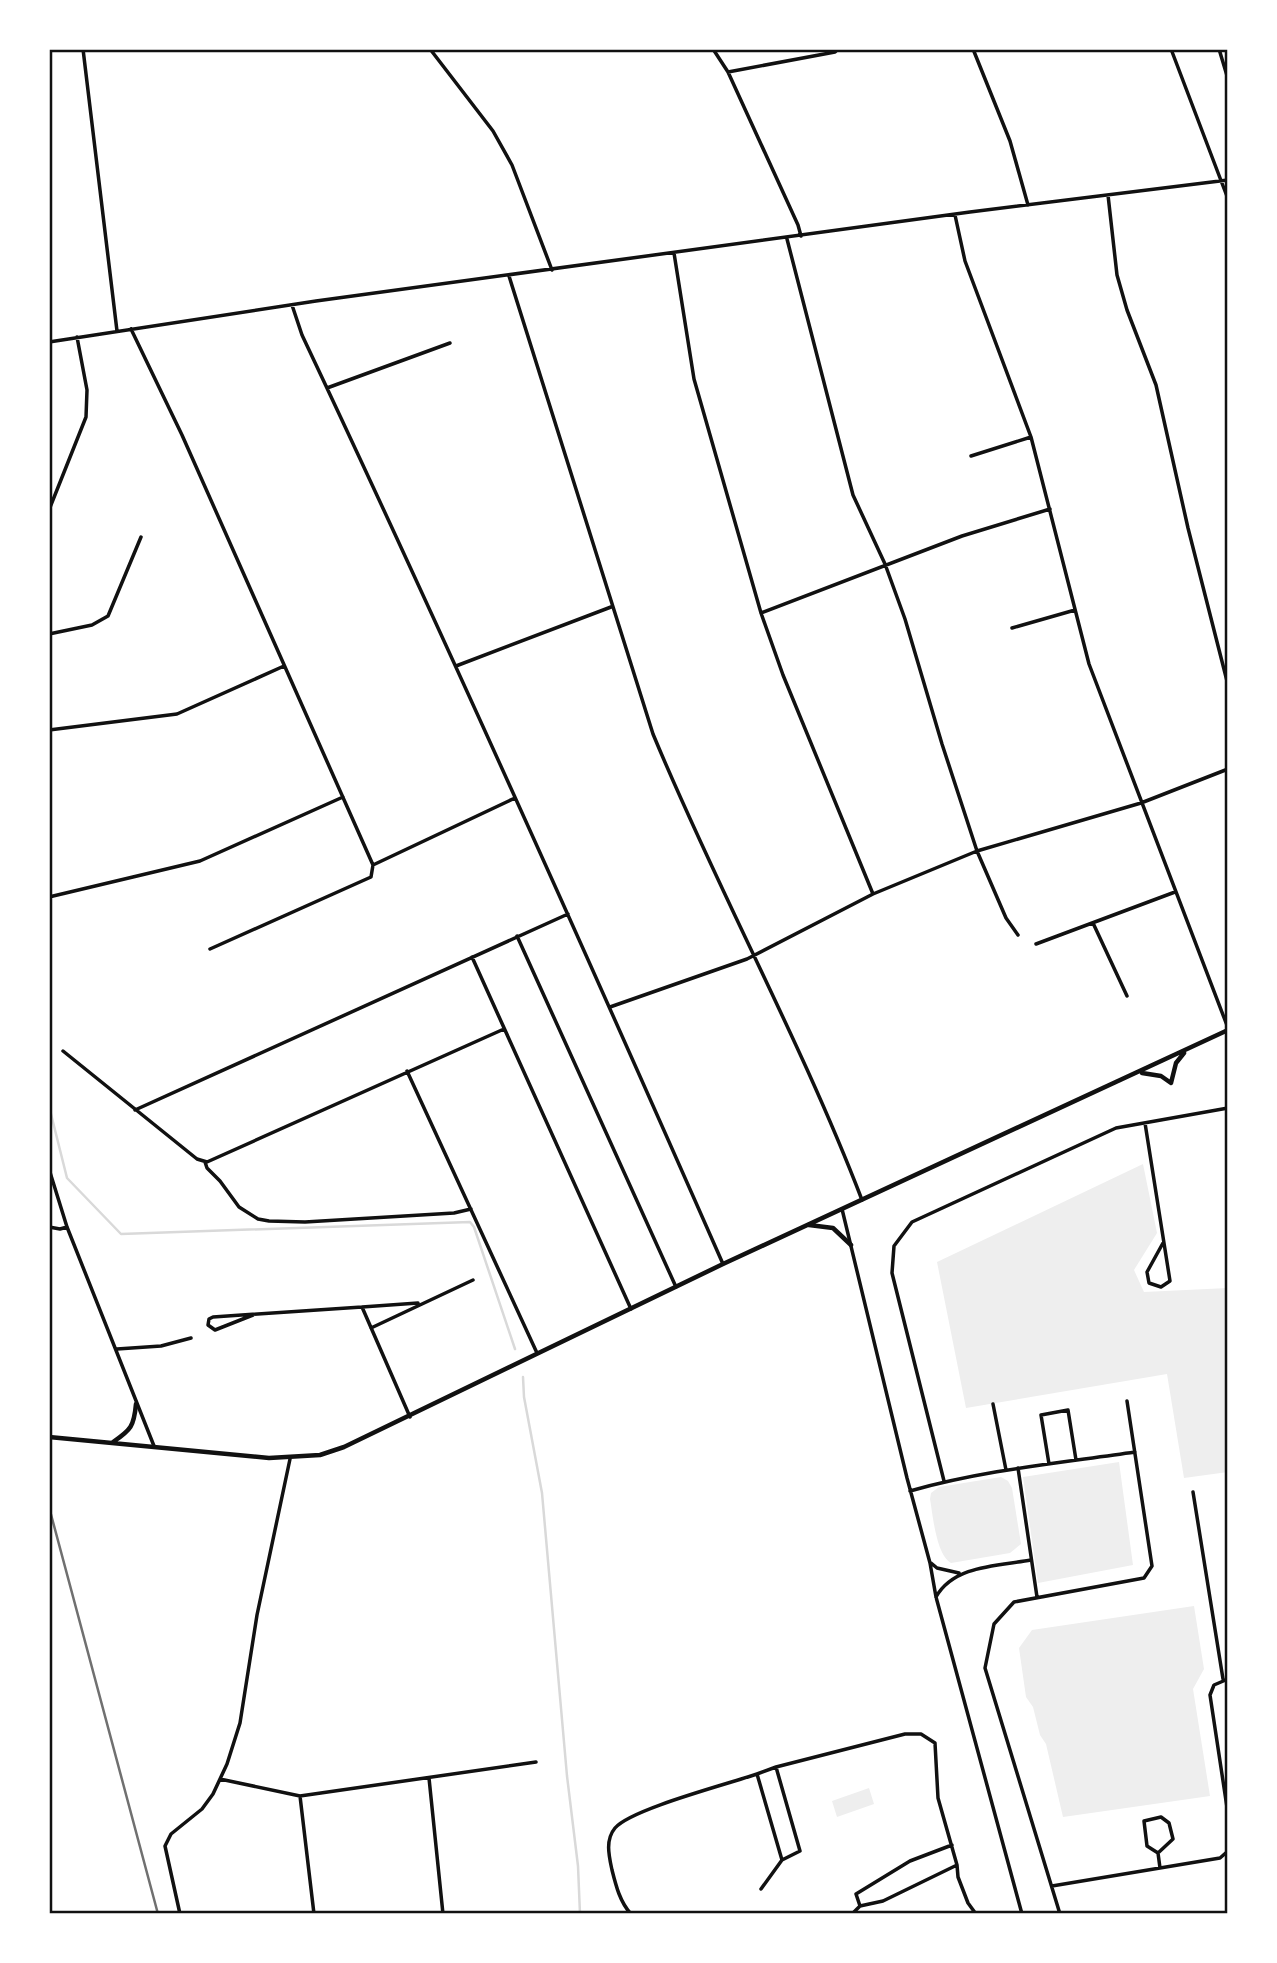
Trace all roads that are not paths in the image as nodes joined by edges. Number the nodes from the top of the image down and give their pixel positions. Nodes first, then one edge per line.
1 (83, 49) edge
2 (430, 49) edge
3 (713, 49) edge
4 (838, 49) edge
5 (973, 49) edge
6 (1171, 49) edge
7 (1219, 49) edge
8 (728, 72) junction
9 (1228, 79) edge
10 (1228, 180) edge
11 (1220, 181) junction
12 (1108, 195) junction
13 (1228, 199) edge
14 (1028, 205) junction
15 (955, 214) junction
16 (801, 236) junction
17 (787, 239) junction
18 (674, 253) junction
19 (552, 270) junction
20 (509, 276) junction
21 (292, 305) junction
22 (131, 329) junction
23 (117, 331) junction
24 (77, 337) junction
25 (49, 342) edge
26 (450, 343) dead end
27 (327, 388) junction
28 (1031, 437) junction
29 (971, 456) dead end
30 (1050, 509) junction
31 (49, 510) edge
32 (141, 537) dead end
33 (885, 565) junction
34 (611, 607) junction
35 (1075, 610) junction
36 (761, 613) junction
37 (1012, 628) dead end
38 (49, 634) edge
39 (284, 666) junction
40 (456, 666) junction
41 (1228, 685) edge
42 (49, 730) edge
43 (1228, 769) edge
44 (343, 797) junction
45 (515, 798) junction
46 (1141, 803) junction
47 (977, 851) junction
48 (373, 865) junction
49 (1175, 892) junction
50 (873, 894) junction
51 (49, 897) edge
52 (568, 914) junction
53 (1093, 923) junction
54 (1018, 935) dead end
55 (517, 936) junction
56 (1036, 944) dead end
57 (210, 949) dead end
58 (754, 954) junction
59 (472, 957) junction
60 (1127, 996) dead end
61 (610, 1007) junction
62 (504, 1029) junction
63 (1228, 1029) edge
64 (1186, 1050) junction
65 (63, 1051) dead end
66 (407, 1071) junction
67 (1138, 1073) junction
68 (1228, 1108) edge
69 (135, 1110) junction
70 (1145, 1123) junction
71 (205, 1162) junction
72 (49, 1169) edge
73 (862, 1200) junction
74 (471, 1209) junction
75 (842, 1209) junction
76 (808, 1225) junction
77 (49, 1227) edge
78 (67, 1227) junction
79 (1163, 1243) junction
80 (851, 1245) junction
81 (723, 1264) junction
82 (473, 1280) dead end
83 (676, 1287) junction
84 (421, 1303) junction
85 (362, 1307) junction
86 (632, 1309) junction
87 (253, 1315) junction
88 (371, 1328) junction
89 (191, 1338) dead end
90 (117, 1349) junction
91 (537, 1353) junction
92 (1127, 1401) dead end
93 (136, 1404) junction
94 (993, 1404) dead end
95 (410, 1417) junction
96 (49, 1437) edge
97 (113, 1442) junction
98 (154, 1446) junction
99 (1135, 1452) junction
100 (289, 1458) junction
101 (1076, 1460) junction
102 (1049, 1464) junction
103 (1018, 1468) junction
104 (1006, 1470) junction
105 (944, 1481) junction
106 (910, 1490) junction
107 (1194, 1492) dead end
108 (1031, 1560) junction
109 (930, 1563) junction
110 (961, 1574) junction
111 (936, 1597) junction
112 (1037, 1597) junction
113 (1225, 1679) edge
114 (536, 1762) dead end
115 (776, 1767) junction
116 (757, 1774) junction
117 (429, 1778) junction
118 (220, 1779) junction
119 (300, 1796) junction
120 (1227, 1807) edge
121 (1228, 1814) edge
122 (952, 1845) junction
123 (1228, 1851) edge
124 (1158, 1853) junction
125 (782, 1860) junction
126 (957, 1865) junction
127 (1160, 1868) junction
128 (1052, 1886) junction
129 (761, 1889) dead end
130 (860, 1906) junction
131 (180, 1914) edge
132 (314, 1914) edge
133 (443, 1914) edge
134 (631, 1914) edge
135 (852, 1914) edge
136 (976, 1914) edge
137 (1021, 1914) edge
138 (1060, 1914) edge

1 - 23 street
2 - 19 street
3 - 8 street
4 - 8 street
5 - 14 street
6 - 11 street
7 - 9 street
8 - 16 street
10 - 11 street
11 - 12 street
11 - 13 street
12 - 14 street
12 - 41 street
14 - 15 street
15 - 16 street
15 - 28 street
16 - 17 street
17 - 18 street
17 - 33 street
18 - 19 street
18 - 36 street
19 - 20 street
20 - 21 street
20 - 34 street
21 - 22 street
21 - 27 street
22 - 23 street
22 - 39 street
23 - 24 street
24 - 25 street
24 - 31 street
26 - 27 street
27 - 40 street
28 - 29 street
28 - 30 street
30 - 33 street
30 - 35 street
32 - 38 street
33 - 36 street
33 - 47 street
34 - 40 street
34 - 58 street
35 - 37 street
35 - 46 street
36 - 50 street
39 - 42 street
39 - 44 street
40 - 45 street
43 - 46 street
44 - 48 street
44 - 51 street
45 - 48 street
45 - 52 street
46 - 47 street
46 - 49 street
47 - 50 street
47 - 54 street
48 - 57 street
49 - 53 street
49 - 63 street
50 - 58 street
52 - 55 street
52 - 61 street
53 - 56 street
53 - 60 street
55 - 59 street
55 - 83 street
58 - 61 street
58 - 73 street
59 - 62 street
59 - 69 street
61 - 81 street
62 - 66 street
62 - 86 street
63 - 64 street
64 - 67 street
64 - 67 street
65 - 69 street
66 - 71 street
66 - 74 street
67 - 73 street
68 - 70 street
69 - 71 street
70 - 79 street
70 - 105 street
71 - 74 street
72 - 78 street
73 - 75 street
74 - 91 street
75 - 76 street
75 - 80 street
76 - 80 street
76 - 81 street
77 - 78 street
78 - 90 street
79 - 79 street
80 - 106 street
81 - 83 street
82 - 84 street
83 - 86 street
84 - 85 street
84 - 88 street
85 - 87 street
85 - 88 street
86 - 91 street
87 - 87 street
88 - 95 street
89 - 90 street
90 - 93 street
91 - 95 street
92 - 99 street
93 - 97 street
93 - 98 street
94 - 104 street
95 - 100 street
96 - 97 street
97 - 98 street
98 - 100 street
99 - 101 street
99 - 112 street
100 - 118 street
101 - 102 street
101 - 102 street
102 - 103 street
103 - 104 street
103 - 108 street
104 - 105 street
105 - 106 street
106 - 109 street
107 - 113 street
108 - 110 street
108 - 112 street
109 - 110 street
109 - 111 street
110 - 111 street
111 - 137 street
112 - 128 street
113 - 120 street
114 - 117 street
115 - 116 street
115 - 122 street
115 - 125 street
116 - 125 street
116 - 134 street
117 - 119 street
117 - 133 street
118 - 119 street
118 - 131 street
119 - 132 street
120 - 121 street
122 - 126 street
122 - 130 street
123 - 127 street
124 - 124 street
124 - 127 street
125 - 129 street
126 - 130 street
126 - 136 street
127 - 128 street
128 - 138 street
130 - 135 street

